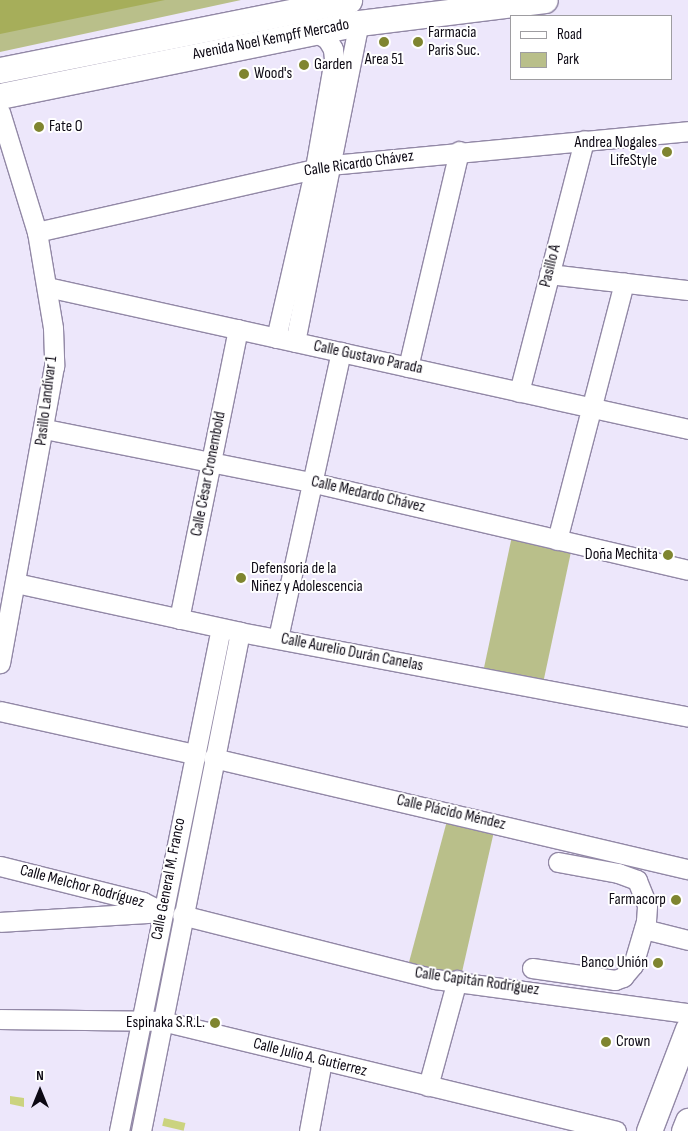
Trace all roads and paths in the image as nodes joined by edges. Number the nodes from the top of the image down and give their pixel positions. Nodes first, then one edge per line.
1 (349, 0) edge
2 (545, 0) edge
3 (359, 23) junction
4 (313, 31) junction
5 (90, 52) junction
6 (0, 70) edge
7 (96, 76) junction
8 (0, 96) edge
9 (0, 112) edge
10 (688, 132) edge
11 (584, 140) junction
12 (459, 151) junction
13 (323, 166) junction
14 (37, 232) junction
15 (549, 274) junction
16 (624, 283) junction
17 (47, 287) junction
18 (688, 290) edge
19 (238, 329) junction
20 (276, 338) junction
21 (295, 342) junction
22 (341, 352) junction
23 (408, 367) junction
24 (519, 392) junction
25 (592, 407) junction
26 (45, 429) junction
27 (688, 429) edge
28 (212, 462) junction
29 (310, 482) junction
30 (557, 540) junction
31 (688, 570) edge
32 (16, 583) junction
33 (179, 619) junction
34 (4, 626) edge
35 (221, 628) junction
36 (240, 632) junction
37 (278, 638) junction
38 (0, 663) edge
39 (210, 683) junction
40 (228, 686) junction
41 (0, 711) edge
42 (688, 717) edge
43 (194, 754) junction
44 (213, 758) junction
45 (558, 862) dead end
46 (0, 866) edge
47 (688, 869) edge
48 (172, 914) junction
49 (0, 922) edge
50 (645, 925) junction
51 (688, 929) edge
52 (688, 940) edge
53 (532, 968) dead end
54 (457, 980) junction
55 (688, 1013) edge
56 (0, 1019) edge
57 (140, 1020) junction
58 (162, 1021) junction
59 (688, 1029) edge
60 (322, 1061) junction
61 (428, 1086) junction
62 (688, 1122) edge
63 (119, 1131) edge
64 (141, 1131) edge
65 (309, 1131) edge
66 (616, 1131) edge
67 (649, 1131) edge
68 (684, 1131) edge

1 - 5 main road, Avenida Noel Kempff Mercado
2 - 3 main road, Avenida Noel Kempff Mercado
3 - 4 main road, Avenida Noel Kempff Mercado
3 - 13 street
4 - 7 main road, Avenida Noel Kempff Mercado
4 - 13 street
5 - 6 main road, Avenida Noel Kempff Mercado
5 - 7 main road
7 - 8 main road, Avenida Noel Kempff Mercado
9 - 14 street, Pasillo Landívar 1
10 - 11 street, Calle Ricardo Chávez
11 - 12 street, Calle Ricardo Chávez
11 - 15 street, Pasillo A
12 - 13 street, Calle Ricardo Chávez
12 - 23 street
13 - 14 street, Calle Ricardo Chávez
13 - 20 street
13 - 21 street
14 - 17 street, Pasillo Landívar 1
15 - 16 street
15 - 24 street, Pasillo A
16 - 18 street
16 - 25 street
17 - 19 street, Calle Gustavo Parada
17 - 26 street, Pasillo Landívar 1
19 - 20 street, Calle Gustavo Parada
19 - 28 street, Calle César Cronembold
20 - 21 street, Calle Gustavo Parada
21 - 22 street, Calle Gustavo Parada
22 - 23 street, Calle Gustavo Parada
22 - 29 street
23 - 24 street, Calle Gustavo Parada
24 - 25 street, Calle Gustavo Parada
25 - 27 street, Calle Gustavo Parada
25 - 30 street
26 - 28 street, Calle Medardo Chávez
26 - 32 street, Pasillo Landívar 1
28 - 29 street, Calle Medardo Chávez
28 - 33 street, Calle César Cronembold
29 - 30 street, Calle Medardo Chávez
29 - 37 street
30 - 31 street, Calle Medardo Chávez
32 - 33 street, Calle Aurelio Durán Canelas
32 - 34 street, Pasillo Landívar 1
33 - 35 street, Calle Aurelio Durán Canelas
34 - 38 street, Pasillo Landívar 1
35 - 36 street, Calle Aurelio Durán Canelas
35 - 39 street, Calle General M. Franco
36 - 37 street, Calle Aurelio Durán Canelas
36 - 40 street, Calle General M. Franco
37 - 42 street, Calle Aurelio Durán Canelas
39 - 40 street
39 - 43 street, Calle General M. Franco
40 - 44 street, Calle General M. Franco
41 - 43 street
43 - 48 street, Calle General M. Franco
44 - 47 street, Calle Plácido Méndez
44 - 48 street, Calle General M. Franco
45 - 50 street
46 - 48 street, Calle Melchor Rodríguez
48 - 49 street, Calle Capitán Rodríguez
48 - 54 street, Calle Capitán Rodríguez
48 - 57 street, Calle General M. Franco
48 - 58 street, Calle General M. Franco
50 - 51 street
50 - 52 street
50 - 53 street
54 - 55 street, Calle Capitán Rodríguez
54 - 61 street
56 - 57 street, Calle Julio A. Gutierrez
57 - 58 street, Calle Julio A. Gutierrez
57 - 63 street, Calle General M. Franco
58 - 60 street, Calle Julio A. Gutierrez
58 - 64 street, Calle General M. Franco
59 - 67 main road
60 - 61 street, Calle Julio A. Gutierrez
60 - 65 street
61 - 66 street, Calle Julio A. Gutierrez
62 - 68 main road

